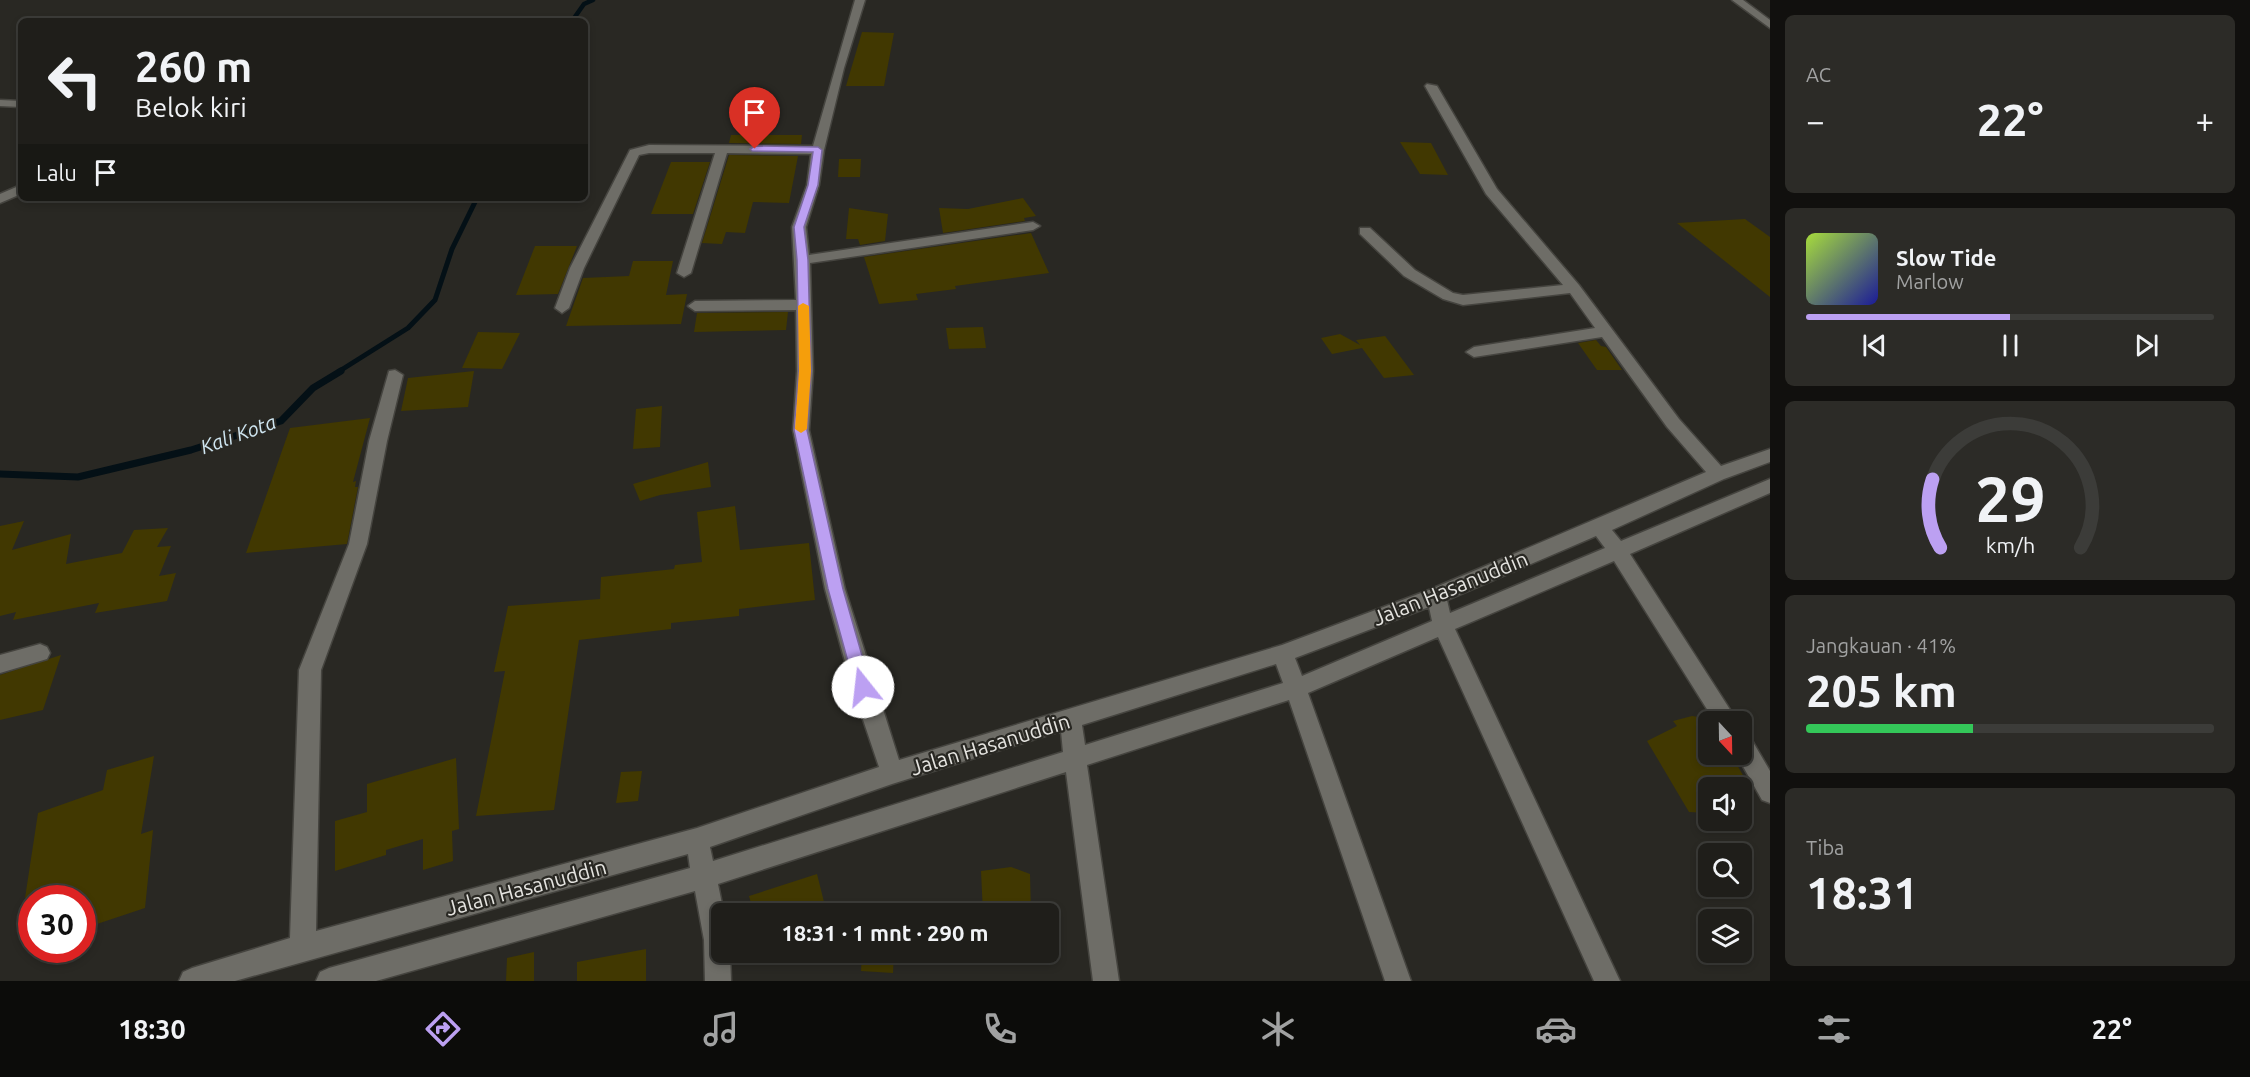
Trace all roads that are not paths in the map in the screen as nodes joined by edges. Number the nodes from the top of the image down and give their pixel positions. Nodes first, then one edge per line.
1 (860, 0) edge
2 (1737, 0) edge
3 (1770, 25) edge
4 (1431, 86) dead end
5 (0, 103) edge
6 (18, 104) edge
7 (722, 150) junction
8 (818, 150) junction
9 (18, 191) edge
10 (0, 200) edge
11 (1033, 226) dead end
12 (1365, 231) dead end
13 (803, 260) junction
14 (684, 273) dead end
15 (1574, 288) junction
16 (803, 305) junction
17 (695, 306) dead end
18 (562, 308) dead end
19 (1607, 331) junction
20 (1474, 352) dead end
21 (395, 375) dead end
22 (1770, 455) edge
23 (1718, 474) junction
24 (1770, 486) edge
25 (1600, 527) junction
26 (1619, 555) junction
27 (1436, 596) junction
28 (1443, 627) junction
29 (40, 652) dead end
30 (1283, 652) junction
31 (0, 664) edge
32 (1296, 688) junction
33 (1721, 711) edge
34 (1070, 720) junction
35 (1076, 758) junction
36 (1752, 761) edge
37 (892, 774) junction
38 (1770, 792) edge
39 (698, 840) junction
40 (705, 876) junction
41 (303, 947) junction
42 (192, 981) edge
43 (329, 981) edge
44 (718, 981) edge
45 (1106, 981) edge
46 (1398, 981) edge
47 (1607, 981) edge

1 - 8 street
2 - 3 street
4 - 15 street
5 - 6 street
7 - 8 street
7 - 14 street
7 - 18 street
8 - 13 street
9 - 10 street
11 - 13 street
12 - 15 street
13 - 16 street
15 - 19 street
16 - 17 street
16 - 37 street
19 - 20 street
19 - 23 street
21 - 41 street
22 - 23 street, Jalan Hasanuddin
23 - 25 street, Jalan Hasanuddin
24 - 26 street, Jalan Hasanuddin
25 - 26 street
25 - 27 street, Jalan Hasanuddin
26 - 28 street, Jalan Hasanuddin
26 - 33 street
27 - 28 street
27 - 30 street, Jalan Hasanuddin
28 - 32 street, Jalan Hasanuddin
28 - 47 street
29 - 31 street
30 - 32 street
30 - 34 street, Jalan Hasanuddin
32 - 35 street, Jalan Hasanuddin
32 - 46 street
34 - 35 street
34 - 37 street, Jalan Hasanuddin
35 - 40 street, Jalan Hasanuddin
35 - 45 street
36 - 38 street
37 - 39 street, Jalan Hasanuddin
39 - 40 street
39 - 41 street, Jalan Hasanuddin
40 - 43 street, Jalan Hasanuddin
40 - 44 street
41 - 42 street, Jalan Hasanuddin

